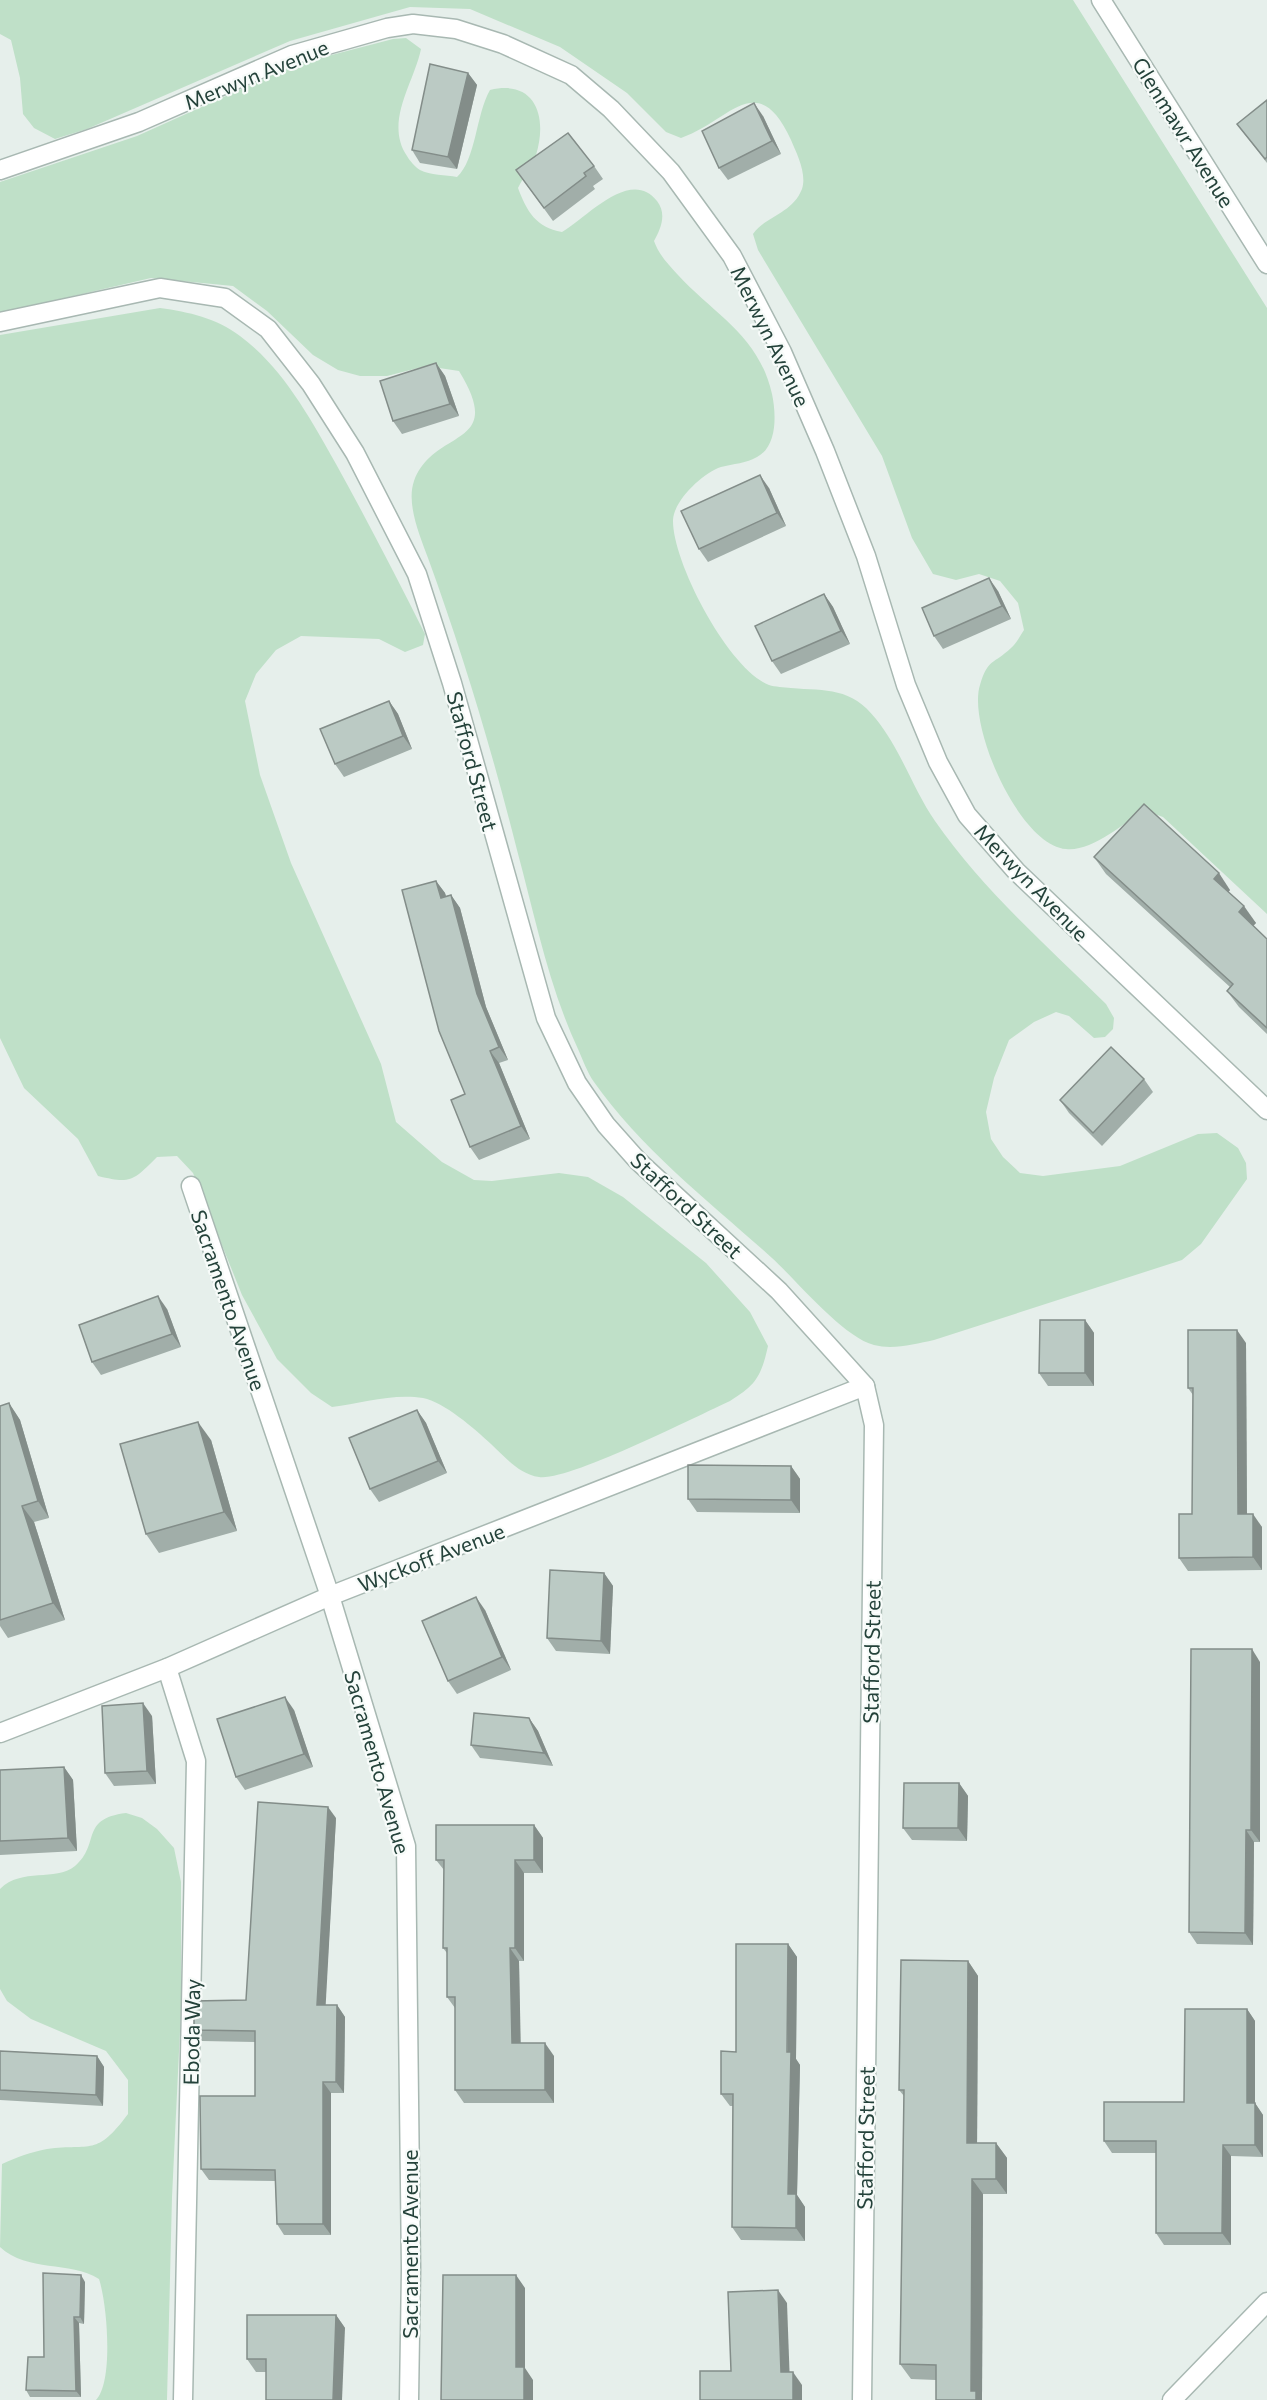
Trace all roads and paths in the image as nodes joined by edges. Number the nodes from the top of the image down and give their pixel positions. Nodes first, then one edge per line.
1 (1101, 0) edge
2 (0, 170) edge
3 (1267, 264) edge
4 (0, 322) edge
5 (1267, 1110) edge
6 (191, 1186) dead end
7 (865, 1386) junction
8 (330, 1596) junction
9 (167, 1668) junction
10 (0, 1733) edge
11 (1267, 2302) edge
12 (183, 2400) edge
13 (408, 2400) edge
14 (862, 2400) edge
15 (1172, 2400) edge

1 - 3 street, Glenmawr Avenue
2 - 5 street, Merwyn Avenue
4 - 7 street, Stafford Street
6 - 8 street, Sacramento Avenue
7 - 8 street, Wyckoff Avenue
7 - 14 street, Stafford Street
8 - 9 street, Wyckoff Avenue
8 - 13 street, Sacramento Avenue
9 - 10 street, Wyckoff Avenue
9 - 12 street, Eboda Way
11 - 15 street

